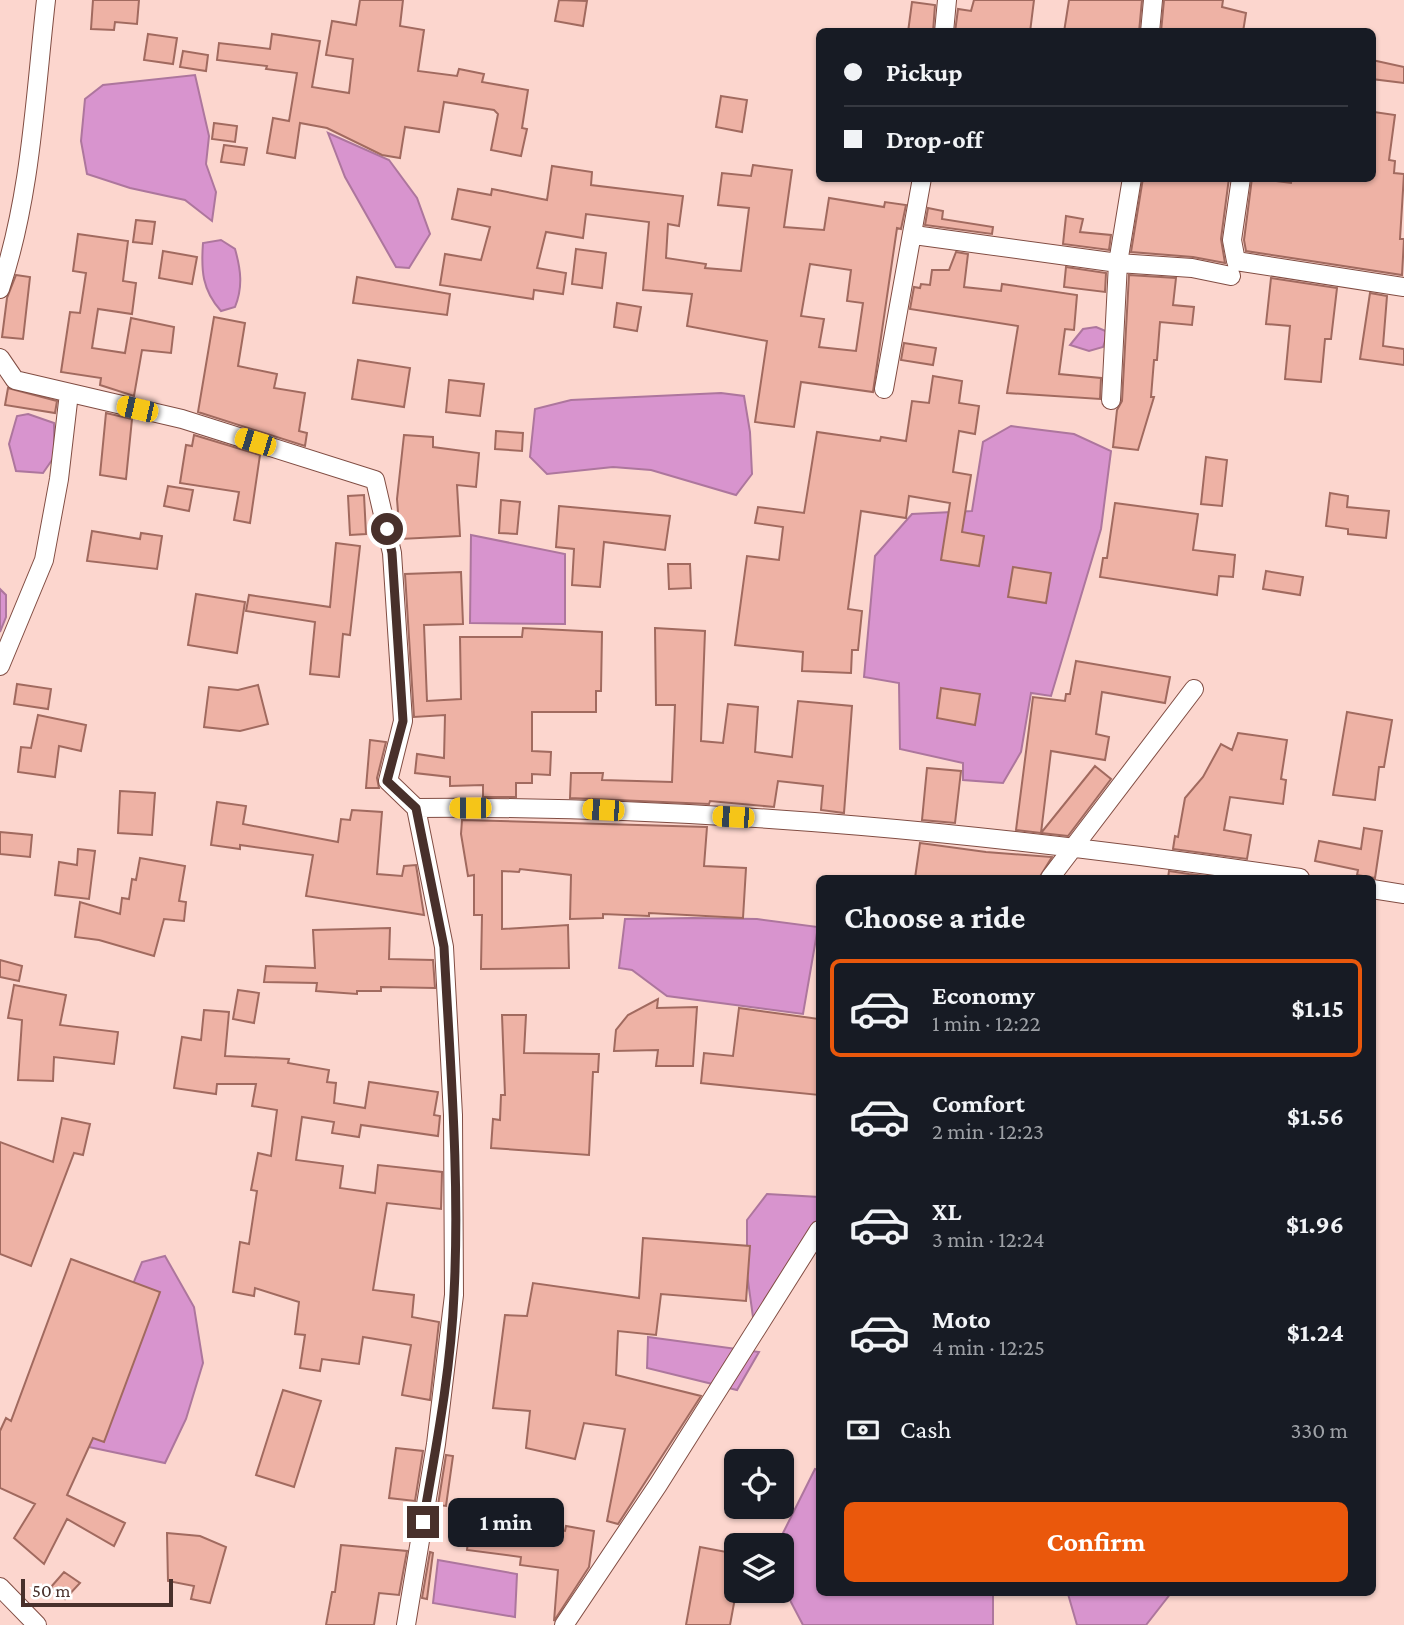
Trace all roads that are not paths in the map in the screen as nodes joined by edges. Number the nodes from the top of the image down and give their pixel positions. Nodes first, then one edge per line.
1 (46, 0) edge
2 (947, 0) edge
3 (1153, 0) edge
4 (944, 28) edge
5 (1150, 28) edge
6 (921, 182) edge
7 (1131, 182) edge
8 (1240, 182) edge
9 (914, 235) junction
10 (1118, 262) junction
11 (1231, 276) dead end
12 (1404, 287) edge
13 (0, 289) edge
14 (0, 358) edge
15 (884, 389) dead end
16 (69, 393) junction
17 (1111, 400) dead end
18 (0, 666) edge
19 (1194, 689) dead end
20 (416, 808) junction
21 (1070, 848) junction
22 (1052, 875) edge
23 (1277, 875) edge
24 (1376, 890) edge
25 (1404, 894) edge
26 (816, 1235) edge
27 (0, 1587) edge
28 (37, 1625) edge
29 (406, 1625) edge
30 (564, 1625) edge

1 - 13 street
2 - 4 street
3 - 5 street
6 - 9 street
7 - 10 street
8 - 12 street
9 - 10 street
9 - 15 street
10 - 11 street
10 - 17 street
14 - 16 street
16 - 18 street
16 - 20 street
19 - 21 street
20 - 21 street
20 - 29 street
21 - 22 street
21 - 23 street
24 - 25 street
26 - 30 street
27 - 28 street

